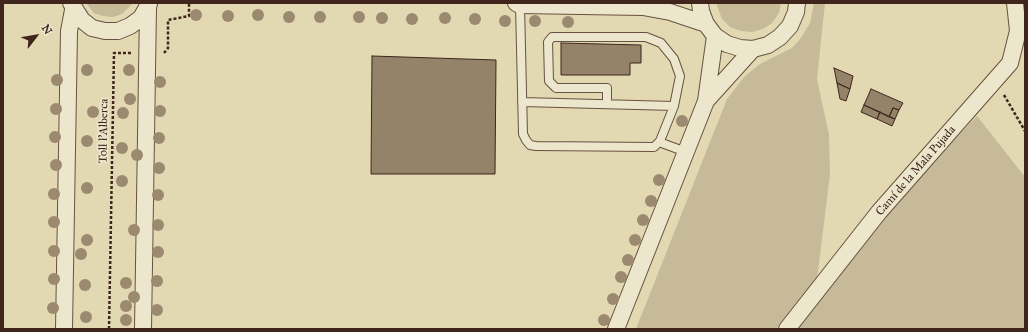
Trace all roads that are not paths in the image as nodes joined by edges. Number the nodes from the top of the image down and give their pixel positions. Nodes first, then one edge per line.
1 (700, 3) edge
2 (797, 3) edge
3 (1015, 3) edge
4 (518, 4) edge
5 (149, 5) edge
6 (72, 6) edge
7 (711, 30) junction
8 (753, 49) junction
9 (706, 101) junction
10 (522, 102) junction
11 (606, 104) junction
12 (674, 106) junction
13 (659, 142) junction
14 (686, 152) junction
15 (64, 329) edge
16 (143, 329) edge
17 (616, 329) edge
18 (787, 329) edge

1 - 7 street
2 - 8 street
3 - 18 street, Camí de la Mala Pujada
4 - 7 street
4 - 10 lane
5 - 6 street
5 - 16 street
6 - 15 street
7 - 8 street
7 - 9 street
8 - 9 street
9 - 14 street
10 - 11 lane
10 - 13 lane
11 - 12 lane
11 - 12 lane
12 - 13 lane
13 - 14 lane
14 - 17 street

